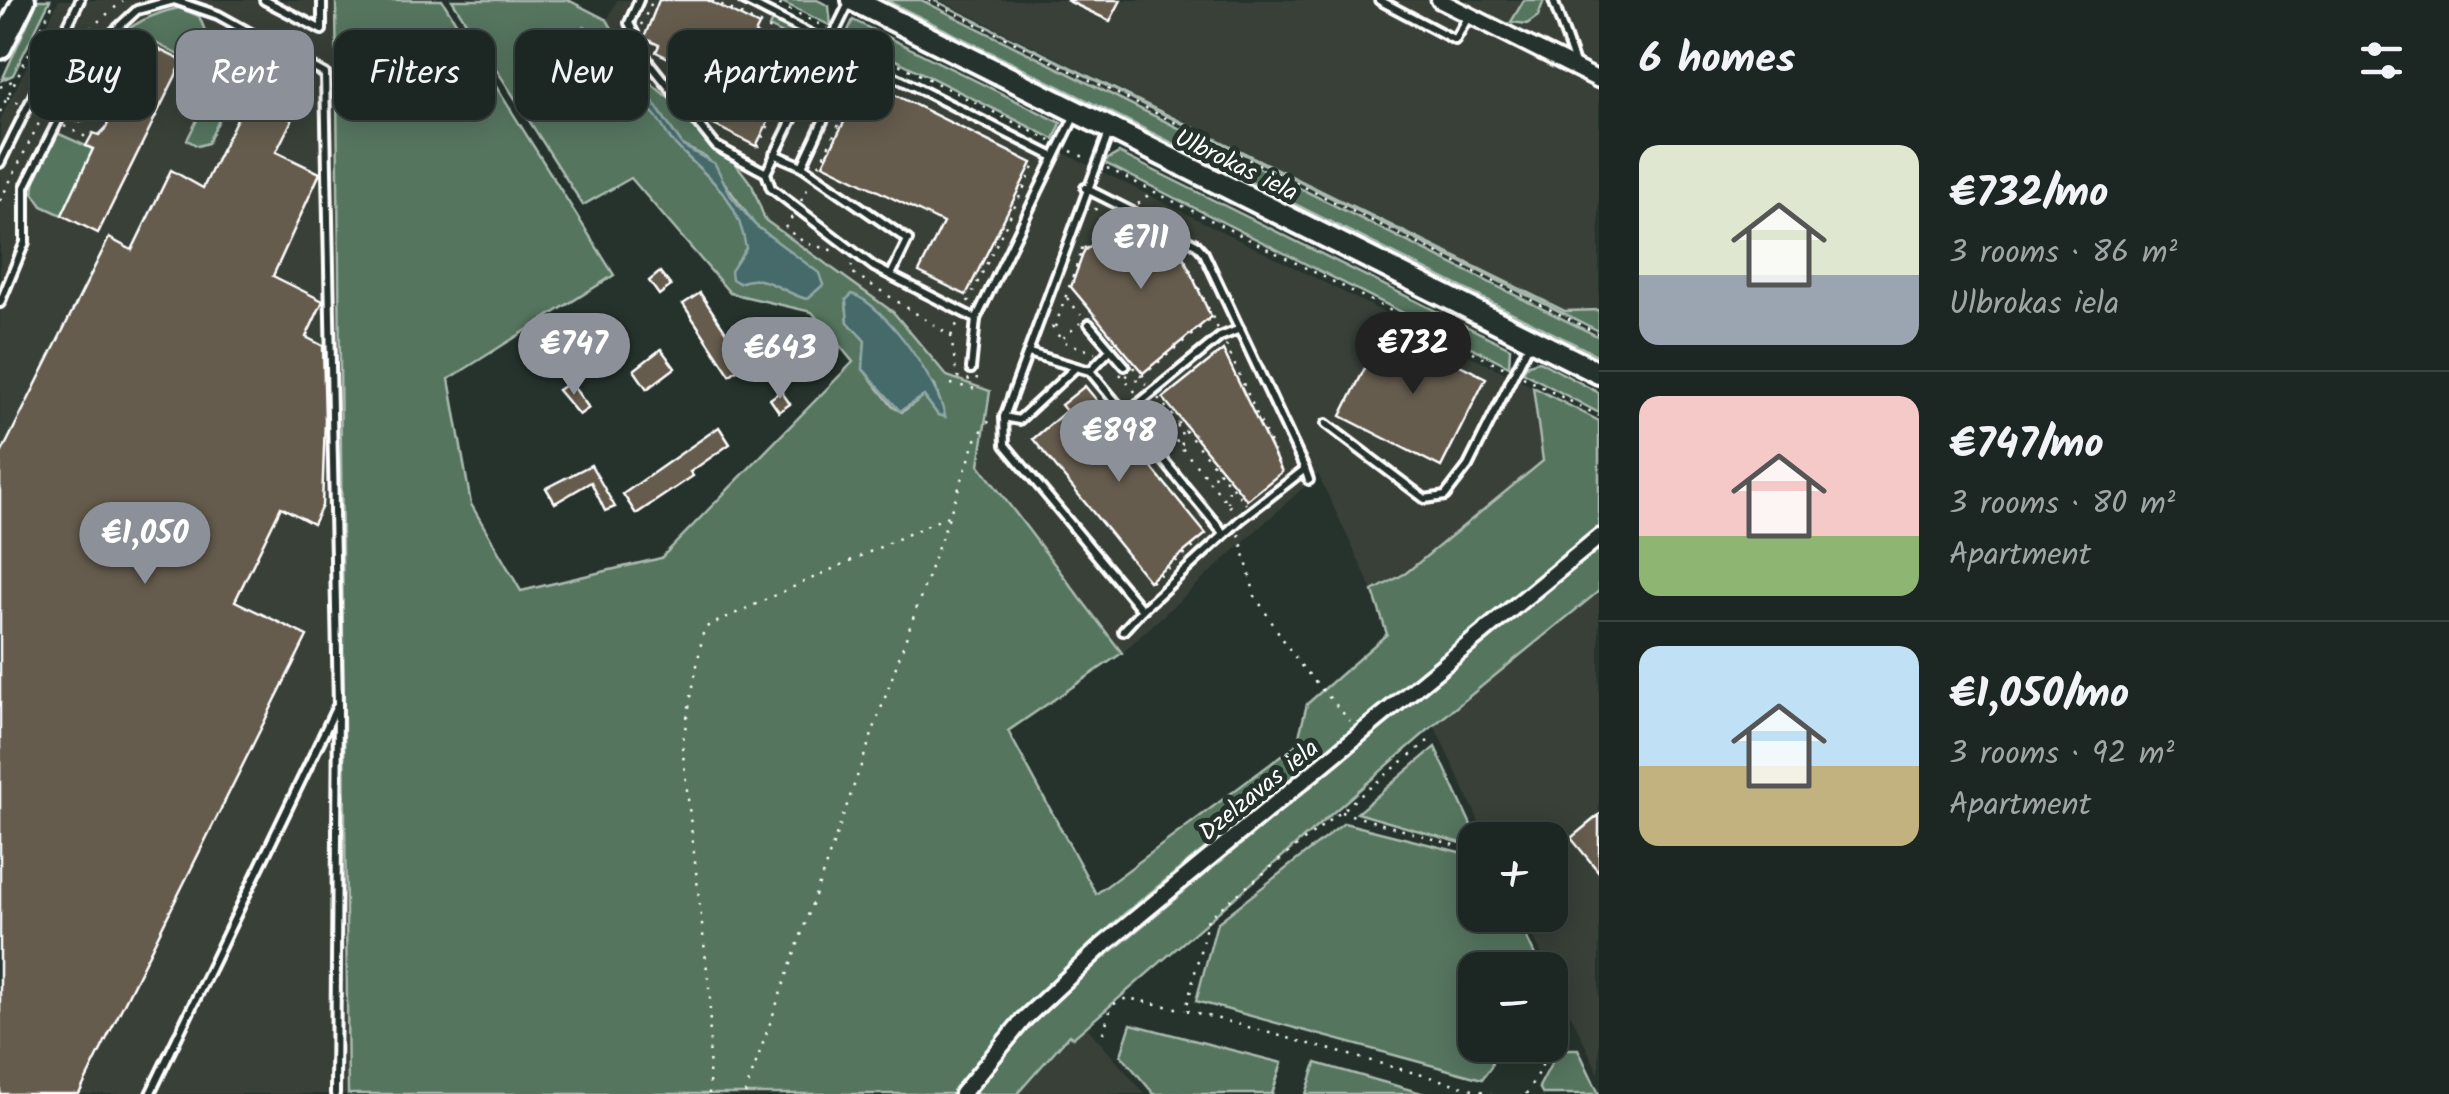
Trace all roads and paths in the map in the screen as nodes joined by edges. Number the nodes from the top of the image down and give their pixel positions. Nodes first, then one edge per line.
1 (24, 0) edge
2 (55, 0) edge
3 (80, 0) edge
4 (174, 0) edge
5 (264, 0) edge
6 (322, 0) edge
7 (639, 0) edge
8 (653, 0) edge
9 (712, 0) edge
10 (743, 0) edge
11 (770, 0) edge
12 (852, 0) edge
13 (930, 0) edge
14 (1379, 0) edge
15 (1440, 0) edge
16 (1553, 0) edge
17 (123, 1) edge
18 (1469, 15) junction
19 (642, 25) dead end
20 (89, 30) edge
21 (772, 30) edge
22 (804, 30) edge
23 (831, 30) edge
24 (836, 30) edge
25 (0, 48) edge
26 (893, 61) edge
27 (1577, 70) junction
28 (893, 75) edge
29 (16, 78) junction
30 (1599, 80) edge
31 (0, 87) edge
32 (0, 112) edge
33 (1076, 112) junction
34 (772, 120) edge
35 (791, 120) edge
36 (824, 120) edge
37 (841, 120) edge
38 (1110, 129) junction
39 (1060, 145) junction
40 (758, 147) dead end
41 (1042, 150) junction
42 (774, 154) junction
43 (1054, 156) junction
44 (0, 162) edge
45 (1095, 162) junction
46 (802, 166) junction
47 (766, 173) junction
48 (814, 176) junction
49 (1085, 188) junction
50 (1154, 191) junction
51 (798, 208) junction
52 (1095, 208) junction
53 (1102, 208) dead end
54 (1110, 209) dead end
55 (1130, 210) junction
56 (1089, 211) dead end
57 (1105, 231) junction
58 (1082, 237) dead end
59 (1177, 242) dead end
60 (1082, 250) junction
61 (891, 275) junction
62 (1066, 297) junction
63 (0, 303) edge
64 (963, 312) junction
65 (1213, 317) junction
66 (976, 319) junction
67 (1039, 322) junction
68 (1087, 322) junction
69 (1052, 326) junction
70 (1240, 329) junction
71 (1599, 334) edge
72 (951, 336) junction
73 (1222, 336) junction
74 (1531, 339) junction
75 (1061, 340) junction
76 (1110, 350) junction
77 (1028, 353) junction
78 (1100, 360) junction
79 (1128, 366) joint
80 (1076, 368) junction
81 (970, 369) joint
82 (1090, 371) junction
83 (1514, 372) junction
84 (1599, 374) edge
85 (1120, 375) junction
86 (1142, 376) junction
87 (976, 382) junction
88 (951, 384) dead end
89 (1150, 388) junction
90 (1145, 403) junction
91 (1170, 413) junction
92 (1126, 414) junction
93 (1599, 416) edge
94 (1004, 417) junction
95 (1326, 424) dead end
96 (1181, 426) junction
97 (1164, 427) junction
98 (1182, 449) junction
99 (1203, 453) junction
100 (1193, 462) junction
101 (1305, 469) junction
102 (1202, 472) junction
103 (1224, 478) junction
104 (1309, 480) dead end
105 (1272, 483) dead end
106 (1229, 484) junction
107 (1228, 504) junction
108 (950, 514) junction
109 (1237, 519) junction
110 (1218, 526) junction
111 (1224, 534) junction
112 (1599, 537) edge
113 (1151, 582) dead end
114 (1142, 610) junction
115 (1123, 631) dead end
116 (338, 705) junction
117 (1361, 734) junction
118 (1428, 741) dead end
119 (1340, 812) junction
120 (1458, 847) edge
121 (1186, 1010) junction
122 (1102, 1033) dead end
123 (1544, 1062) edge
124 (150, 1094) edge
125 (335, 1094) edge
126 (708, 1094) edge
127 (745, 1094) edge
128 (962, 1094) edge
129 (1492, 1094) edge
130 (1526, 1094) edge

1 - 25 main road
2 - 29 path
3 - 44 lane
4 - 63 lane
4 - 116 lane
5 - 6 lane
7 - 47 lane
8 - 19 path
9 - 21 path
10 - 22 lane
11 - 23 path
12 - 24 lane
12 - 33 main road, Ulbrokas iela
13 - 71 path
14 - 18 lane
15 - 18 street
16 - 27 lane
17 - 20 path
18 - 27 street
26 - 39 path
27 - 30 street
28 - 41 lane
29 - 31 path
29 - 32 path
33 - 38 main road, Ulbrokas iela
33 - 39 lane
34 - 40 path
35 - 42 lane
36 - 46 lane
37 - 48 path
38 - 45 lane
38 - 74 main road, Ulbrokas iela
39 - 43 lane
39 - 45 path
41 - 43 lane
41 - 64 path
42 - 46 lane
42 - 47 lane
43 - 66 lane
45 - 49 lane
45 - 50 path
46 - 48 lane
47 - 51 lane
48 - 51 path
48 - 61 lane
49 - 55 lane
49 - 67 lane
50 - 55 path
50 - 83 path
51 - 61 lane
51 - 72 path
52 - 53 path
52 - 56 path
52 - 57 path
54 - 57 path
55 - 70 lane
57 - 60 path
58 - 60 path
59 - 65 path
60 - 62 path
61 - 64 lane
62 - 68 path
62 - 69 path
64 - 66 lane
64 - 72 path
65 - 73 path
65 - 86 path
66 - 81 lane
67 - 69 path
67 - 77 lane
68 - 75 path
68 - 76 lane
69 - 75 path
70 - 73 lane
70 - 101 lane
72 - 87 path
73 - 89 lane
73 - 105 path
74 - 83 lane
74 - 84 main road, Ulbrokas iela
75 - 78 path
76 - 78 lane
76 - 79 lane
77 - 80 lane
77 - 94 lane
78 - 82 lane
78 - 85 path
79 - 86 path
80 - 82 lane
80 - 94 lane
81 - 87 path
82 - 92 lane
83 - 93 path
83 - 95 lane
85 - 89 path
85 - 90 path
86 - 89 path
87 - 88 path
89 - 90 lane
89 - 91 path
90 - 91 path
90 - 92 lane
90 - 97 path
91 - 96 path
92 - 110 lane
94 - 108 path
94 - 114 lane
96 - 97 path
96 - 98 path
96 - 99 path
97 - 98 path
98 - 100 path
99 - 100 path
99 - 103 path
100 - 102 path
101 - 104 lane
101 - 109 lane
102 - 103 path
102 - 107 path
103 - 106 path
106 - 107 path
106 - 109 path
107 - 109 path
108 - 126 path
108 - 127 path
109 - 110 path
109 - 111 lane
109 - 117 path
110 - 111 lane
110 - 113 path
111 - 114 lane
112 - 117 street, Dzelzavas iela
114 - 115 lane
116 - 124 lane
116 - 125 lane
117 - 128 street, Dzelzavas iela
118 - 119 path
119 - 120 path
119 - 121 path
121 - 122 path
121 - 129 path
123 - 130 path

